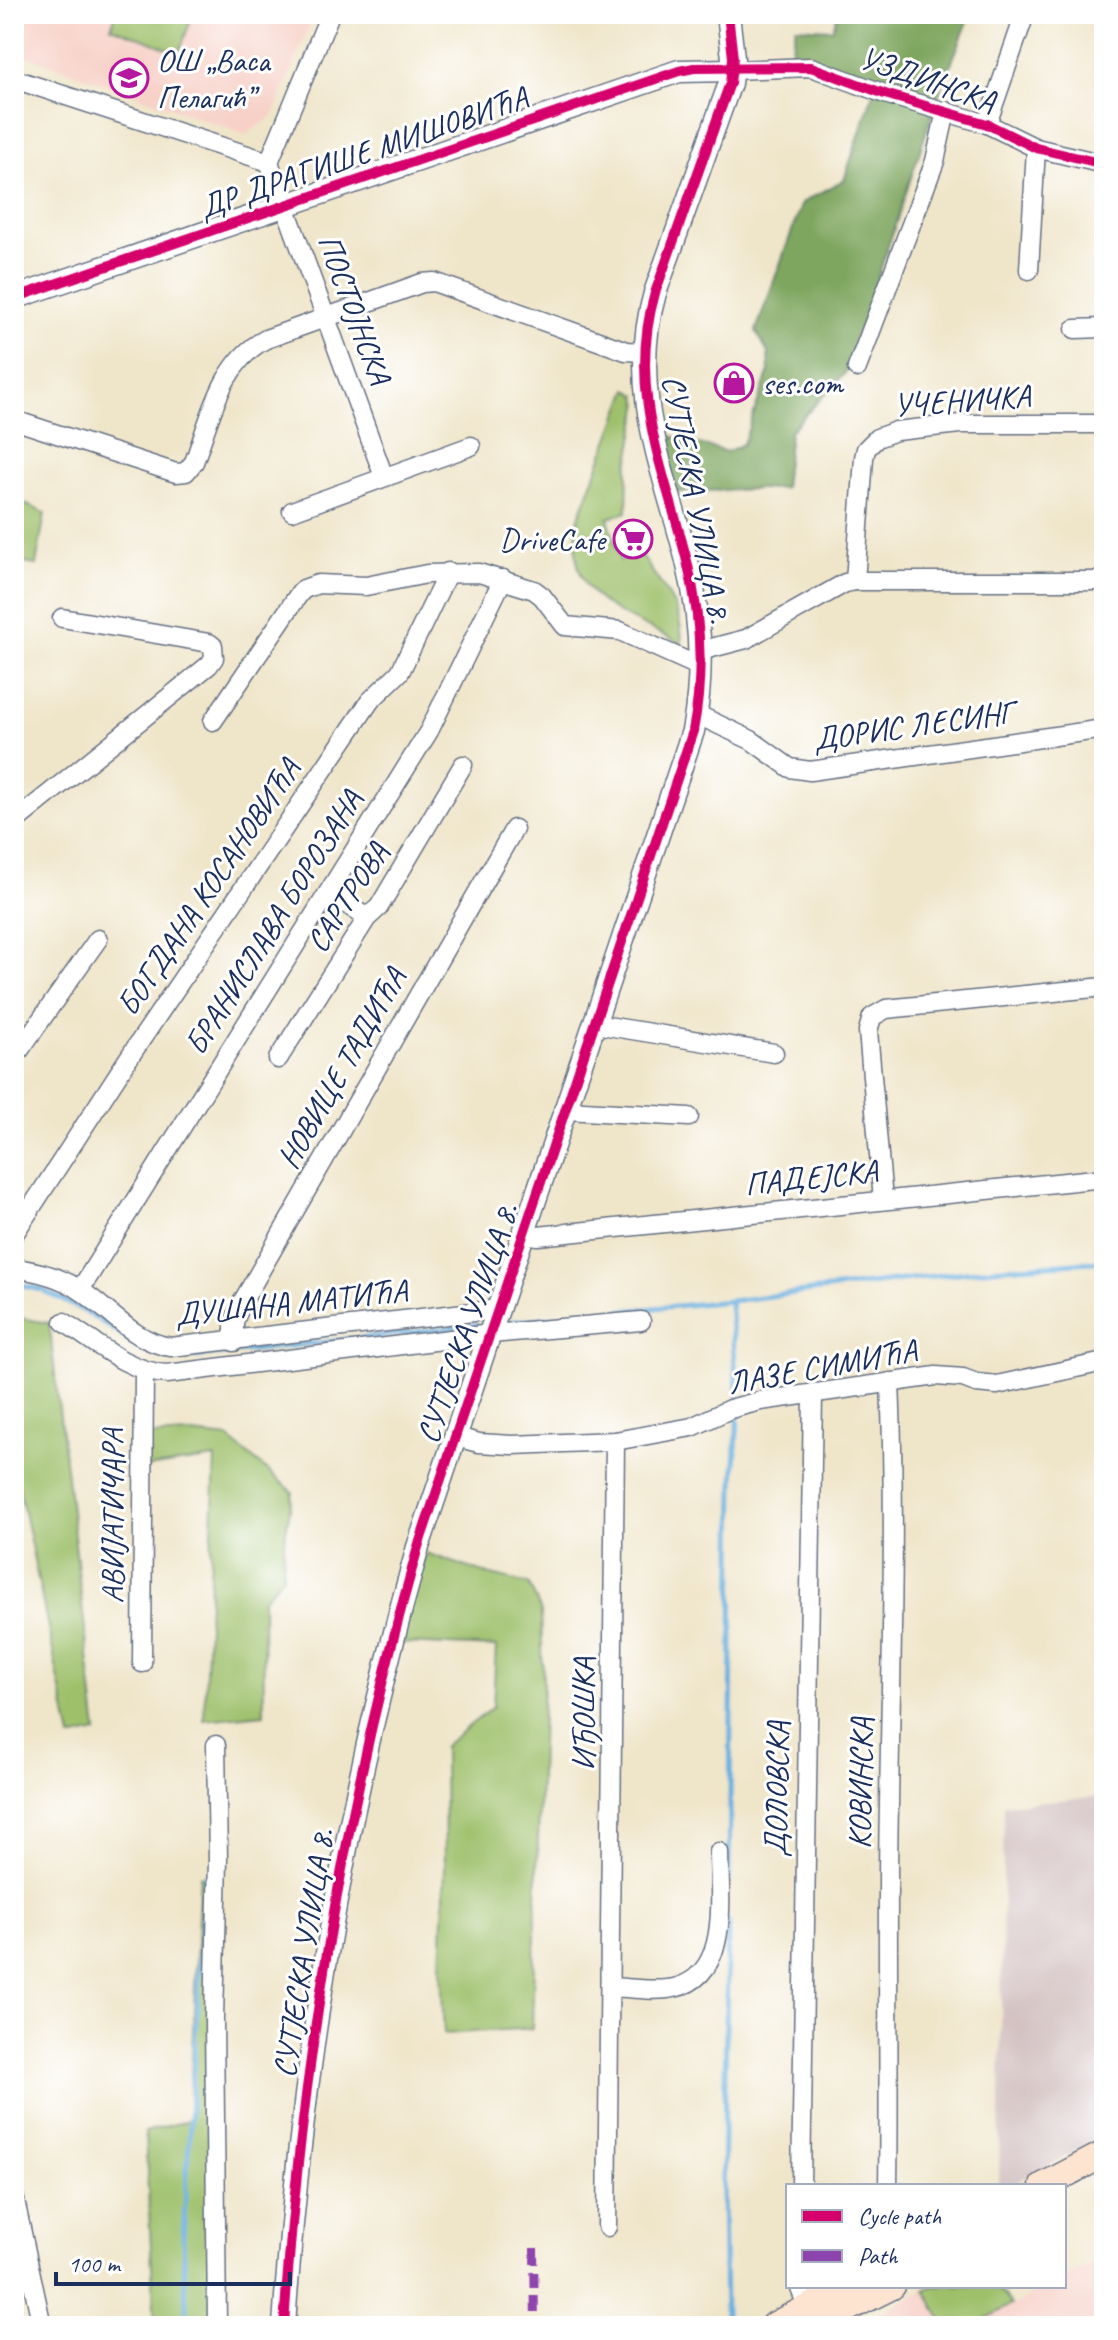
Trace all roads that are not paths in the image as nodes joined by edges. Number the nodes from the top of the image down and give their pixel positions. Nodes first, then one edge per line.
1 (330, 14) edge
2 (728, 14) edge
3 (1025, 14) edge
4 (732, 70) junction
5 (14, 79) edge
6 (946, 111) junction
7 (987, 124) junction
8 (1036, 148) junction
9 (269, 162) junction
10 (1104, 164) edge
11 (285, 206) junction
12 (1029, 270) dead end
13 (14, 298) edge
14 (327, 317) junction
15 (1104, 328) edge
16 (1075, 329) dead end
17 (644, 352) junction
18 (857, 368) dead end
19 (14, 420) edge
20 (1104, 424) edge
21 (471, 446) dead end
22 (384, 477) junction
23 (292, 511) dead end
24 (448, 572) junction
25 (503, 579) junction
26 (855, 581) junction
27 (1104, 581) edge
28 (62, 618) dead end
29 (700, 659) junction
30 (696, 714) junction
31 (213, 721) dead end
32 (1104, 729) edge
33 (463, 765) dead end
34 (14, 822) edge
35 (514, 829) dead end
36 (329, 892) junction
37 (367, 918) junction
38 (98, 939) dead end
39 (1104, 987) edge
40 (595, 1024) junction
41 (774, 1053) dead end
42 (14, 1058) edge
43 (278, 1059) dead end
44 (566, 1110) junction
45 (689, 1117) dead end
46 (1104, 1178) edge
47 (883, 1200) junction
48 (14, 1234) edge
49 (525, 1234) junction
50 (14, 1268) edge
51 (80, 1290) junction
52 (499, 1309) junction
53 (641, 1321) dead end
54 (64, 1322) dead end
55 (491, 1334) junction
56 (234, 1342) junction
57 (1104, 1362) edge
58 (144, 1370) junction
59 (890, 1382) junction
60 (813, 1393) junction
61 (456, 1437) junction
62 (615, 1441) junction
63 (142, 1663) dead end
64 (216, 1745) dead end
65 (719, 1852) dead end
66 (612, 1987) junction
67 (1104, 2154) edge
68 (1104, 2174) edge
69 (801, 2184) edge
70 (888, 2184) edge
71 (1047, 2184) edge
72 (1066, 2194) edge
73 (14, 2196) edge
74 (607, 2227) dead end
75 (846, 2288) edge
76 (884, 2288) edge
77 (806, 2307) edge
78 (42, 2326) edge
79 (217, 2326) edge
80 (284, 2326) edge
81 (773, 2326) edge

1 - 9 street
2 - 4 street, СУТЈЕСКА УЛИЦА 8.
3 - 7 street
4 - 6 street, УЗДИНСКА
4 - 11 street, ДР ДРАГИШЕ МИШОВИЋА
4 - 17 street, СУТЈЕСКА УЛИЦА 8.
5 - 9 street
6 - 7 street, УЗДИНСКА
6 - 18 street, УЗДИНСКА
7 - 8 street, УЗДИНСКА
8 - 10 street, УЗДИНСКА
8 - 12 street
9 - 11 street, ПОСТОЈНСКА
11 - 13 street, ДР ДРАГИШЕ МИШОВИЋА
11 - 14 street, ПОСТОЈНСКА
14 - 17 street
14 - 19 street
14 - 22 street, ПОСТОЈНСКА
15 - 16 street
17 - 29 street, СУТЈЕСКА УЛИЦА 8.
20 - 26 street, УЧЕНИЧКА
21 - 22 street
22 - 23 street
24 - 25 street
24 - 31 street
24 - 48 street, БОГДАНА КОСАНОВИЋА
25 - 29 street
25 - 36 street, БРАНИСЛАВА БОРОЗАНА
26 - 27 street
26 - 29 street
28 - 34 street
29 - 30 street, СУТЈЕСКА УЛИЦА 8.
30 - 32 street, ДОРИС ЛЕСИНГ
30 - 40 street, СУТЈЕСКА УЛИЦА 8.
33 - 37 street, САРТРОВА
35 - 56 street, НОВИЦЕ ТАДИЋА
36 - 37 street
36 - 51 street, БРАНИСЛАВА БОРОЗАНА
37 - 43 street, САРТРОВА
38 - 42 street
39 - 47 street
40 - 41 street
40 - 44 street, СУТЈЕСКА УЛИЦА 8.
44 - 45 street
44 - 49 street, СУТЈЕСКА УЛИЦА 8.
46 - 47 street, ПАДЕЈСКА
47 - 49 street, ПАДЕЈСКА
49 - 52 street, СУТЈЕСКА УЛИЦА 8.
50 - 51 street, ДУШАНА МАТИЋА
51 - 56 street, ДУШАНА МАТИЋА
52 - 55 street, СУТЈЕСКА УЛИЦА 8.
52 - 56 street, ДУШАНА МАТИЋА
53 - 55 street
54 - 58 street
55 - 58 street
55 - 61 street, СУТЈЕСКА УЛИЦА 8.
57 - 59 street, ЛАЗЕ СИМИЋА
58 - 63 street, АВИЈАТИЧАРА
59 - 60 street, ЛАЗЕ СИМИЋА
59 - 70 street, КОВИНСКА
60 - 62 street, ЛАЗЕ СИМИЋА
60 - 69 street, ДОЛОВСКА
61 - 62 street, ЛАЗЕ СИМИЋА
61 - 80 street, СУТЈЕСКА УЛИЦА 8.
62 - 66 street, ИЂОШКА
64 - 79 street
65 - 66 street
66 - 74 street, ИЂОШКА
67 - 71 main road
68 - 72 main road
73 - 78 street
75 - 77 main road
76 - 77 main road
77 - 81 main road

